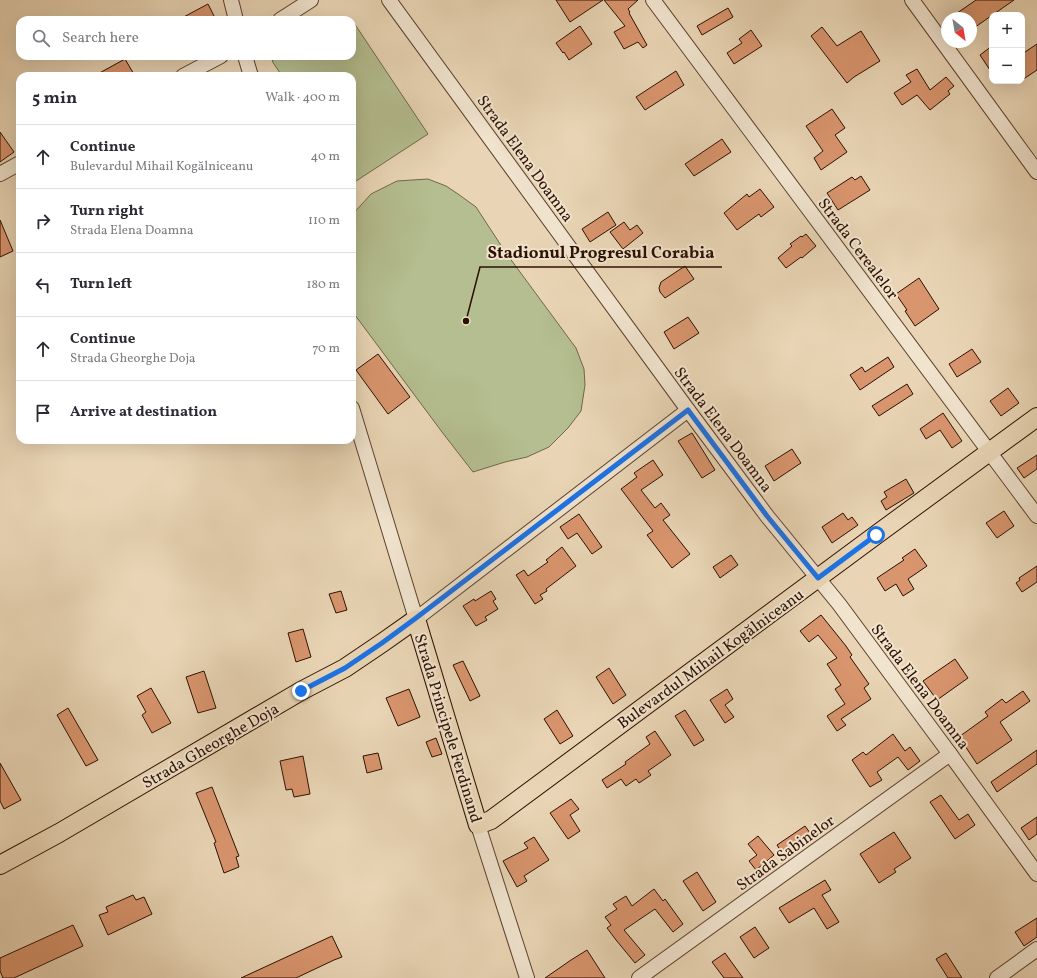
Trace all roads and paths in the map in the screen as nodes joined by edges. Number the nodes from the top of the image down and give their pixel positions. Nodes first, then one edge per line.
1 (230, 0) edge
2 (311, 0) edge
3 (389, 0) edge
4 (653, 0) edge
5 (912, 0) edge
6 (235, 16) edge
7 (286, 16) edge
8 (213, 60) edge
9 (246, 60) edge
10 (191, 72) edge
11 (250, 72) edge
12 (16, 165) edge
13 (1037, 172) edge
14 (0, 174) edge
15 (688, 410) junction
16 (1037, 417) edge
17 (356, 421) edge
18 (990, 452) junction
19 (1037, 516) edge
20 (818, 578) junction
21 (416, 618) junction
22 (950, 754) junction
23 (478, 824) junction
24 (0, 865) edge
25 (1037, 874) edge
26 (1037, 949) edge
27 (526, 978) edge
28 (639, 978) edge
29 (997, 978) edge

1 - 6 street
2 - 7 street
3 - 15 street, Strada Elena Doamna
4 - 18 street, Strada Cerealelor
5 - 13 street
8 - 10 street
9 - 11 street
12 - 14 street
15 - 20 street, Strada Elena Doamna
15 - 21 street
16 - 18 main road, Bulevardul Mihail Kogălniceanu
17 - 21 street, Strada Principele Ferdinand
18 - 19 street, Strada Cerealelor
18 - 20 main road, Bulevardul Mihail Kogălniceanu
20 - 22 street, Strada Elena Doamna
20 - 23 main road, Bulevardul Mihail Kogălniceanu
21 - 23 main road, Strada Principele Ferdinand
21 - 24 main road, Strada Gheorghe Doja
22 - 25 street, Strada Elena Doamna
22 - 28 street, Strada Sabinelor
23 - 27 street, Strada Principele Ferdinand
26 - 29 street

